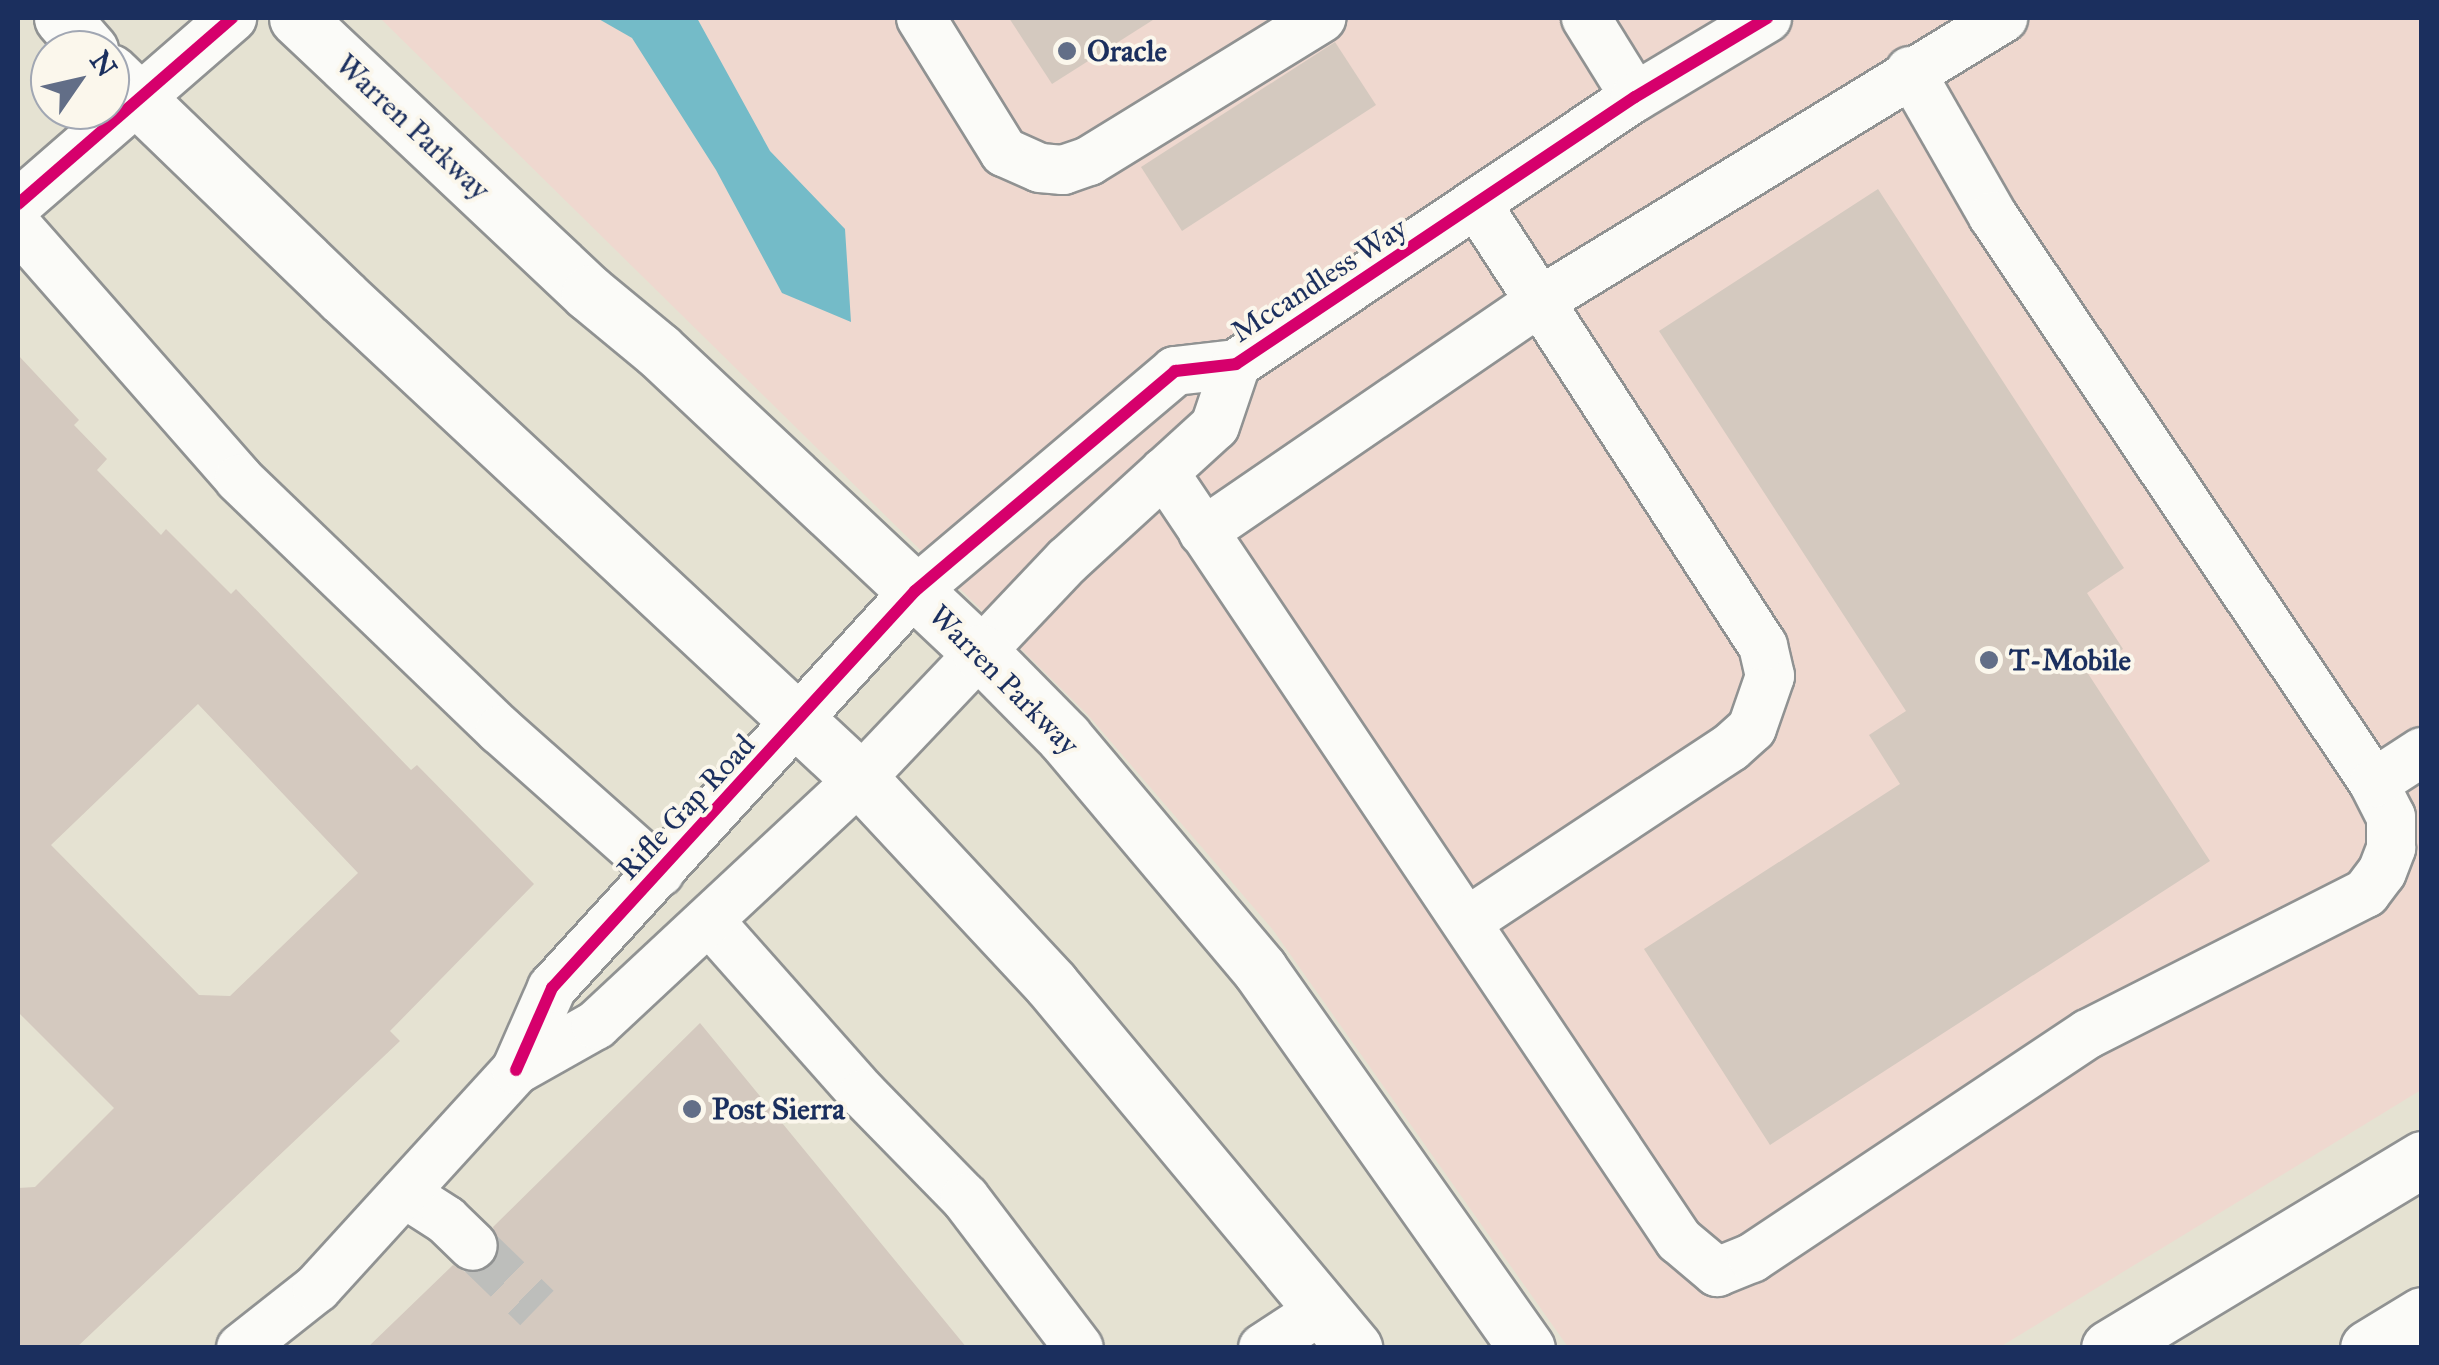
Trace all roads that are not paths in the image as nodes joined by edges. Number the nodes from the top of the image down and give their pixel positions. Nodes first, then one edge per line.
1 (232, 18) edge
2 (297, 18) edge
3 (921, 18) edge
4 (1320, 18) edge
5 (1586, 18) edge
6 (1766, 18) edge
7 (2003, 18) edge
8 (1910, 70) junction
9 (130, 83) edge
10 (130, 93) edge
11 (1636, 97) junction
12 (85, 130) edge
13 (18, 204) edge
14 (1478, 206) junction
15 (18, 227) edge
16 (1540, 301) junction
17 (1236, 364) junction
18 (1164, 472) junction
19 (1204, 532) junction
20 (915, 592) junction
21 (980, 652) junction
22 (799, 722) junction
23 (2422, 752) edge
24 (860, 779) junction
25 (2374, 783) junction
26 (660, 872) junction
27 (1468, 921) junction
28 (710, 923) junction
29 (516, 1070) junction
30 (2422, 1159) edge
31 (404, 1193) junction
32 (473, 1246) tunnel mouth
33 (2422, 1316) edge
34 (1339, 1328) edge
35 (241, 1348) edge
36 (1079, 1348) edge
37 (1262, 1348) edge
38 (1527, 1348) edge
39 (2110, 1348) edge
40 (2368, 1348) edge

1 - 9 street
2 - 20 main road, Warren Parkway
3 - 4 street
5 - 11 street
6 - 11 street, Mccandless Way
7 - 8 street
8 - 16 street
8 - 25 street
10 - 22 main road
11 - 14 street, Mccandless Way
12 - 13 street
14 - 16 street
14 - 17 street, Mccandless Way
15 - 26 street
16 - 19 street
16 - 27 street
17 - 18 street, Mccandless Way
17 - 20 street, Mccandless Way
18 - 19 street
18 - 21 street, Mccandless Way
19 - 27 street
20 - 21 main road, Warren Parkway
20 - 22 street, Rifle Gap Road
21 - 24 street, Rifle Gap Road
21 - 38 main road, Warren Parkway
22 - 24 main road
22 - 26 street, Rifle Gap Road
23 - 25 street
24 - 28 street, Rifle Gap Road
24 - 34 main road
25 - 27 street
26 - 29 street, Rifle Gap Road
28 - 29 street, Rifle Gap Road
28 - 36 street
29 - 31 street, Rifle Gap Road
30 - 39 main road
31 - 32 street
31 - 35 street, Rifle Gap Road
33 - 40 main road
34 - 37 street

